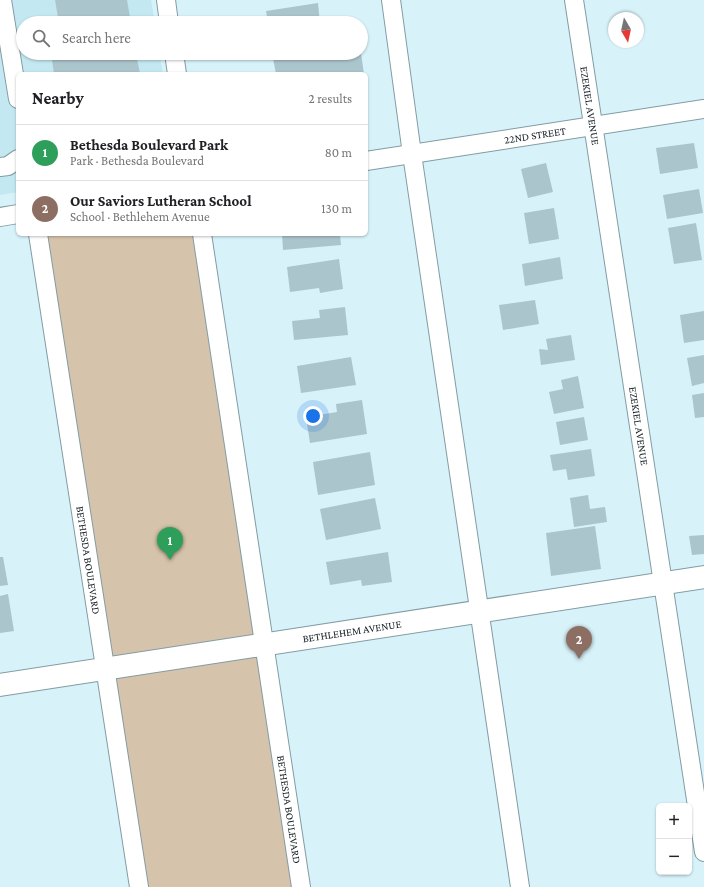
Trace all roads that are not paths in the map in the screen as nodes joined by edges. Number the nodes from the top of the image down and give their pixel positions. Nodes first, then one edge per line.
1 (2, 0) edge
2 (166, 0) edge
3 (391, 0) edge
4 (574, 0) edge
5 (168, 16) edge
6 (175, 60) edge
7 (177, 72) edge
8 (16, 86) edge
9 (704, 109) edge
10 (593, 126) junction
11 (412, 154) junction
12 (16, 160) edge
13 (368, 161) edge
14 (0, 167) edge
15 (16, 214) edge
16 (0, 217) edge
17 (38, 236) edge
18 (202, 236) edge
19 (704, 577) edge
20 (663, 583) junction
21 (480, 611) junction
22 (264, 645) junction
23 (105, 669) junction
24 (0, 686) edge
25 (704, 852) edge
26 (139, 887) edge
27 (301, 887) edge
28 (520, 887) edge

1 - 8 street
2 - 5 street
3 - 11 street
4 - 10 street, EZEKIEL AVENUE
6 - 7 street
9 - 10 street, 22ND STREET
10 - 11 street, 22ND STREET
10 - 20 street, EZEKIEL AVENUE
11 - 13 street, 22ND STREET
11 - 21 street
12 - 14 street
15 - 16 street
17 - 23 street, BETHESDA BOULEVARD
18 - 22 street, BETHESDA BOULEVARD
19 - 20 main road, BETHLEHEM AVENUE
20 - 21 main road, BETHLEHEM AVENUE
20 - 25 street, EZEKIEL AVENUE
21 - 22 main road, BETHLEHEM AVENUE
21 - 28 street
22 - 23 main road, BETHLEHEM AVENUE
22 - 27 street, BETHESDA BOULEVARD
23 - 24 main road, BETHLEHEM AVENUE
23 - 26 street, BETHESDA BOULEVARD

